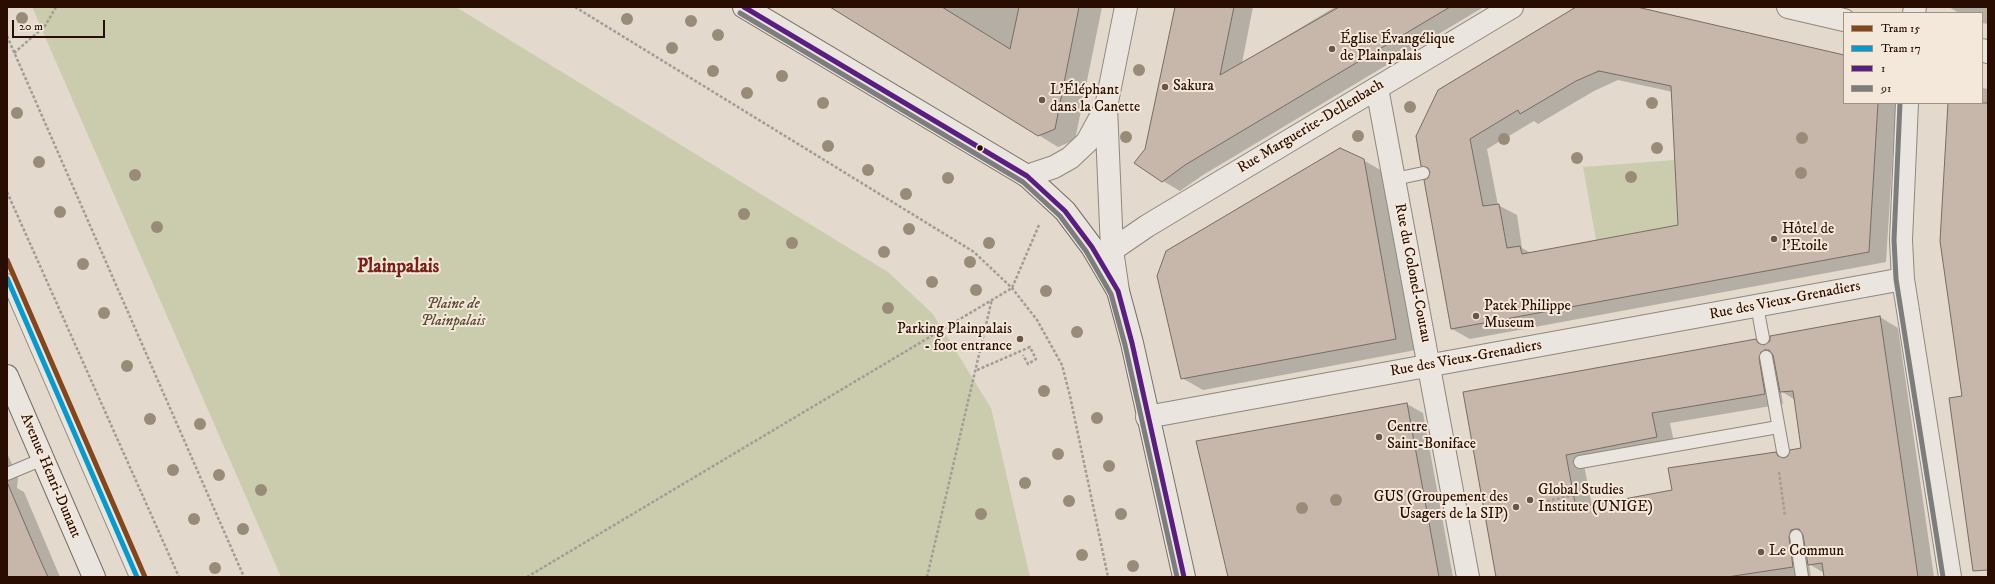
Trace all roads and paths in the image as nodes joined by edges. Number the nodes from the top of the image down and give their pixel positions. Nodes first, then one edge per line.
1 (56, 7) edge
2 (575, 7) edge
3 (744, 7) edge
4 (1126, 7) edge
5 (1512, 7) edge
6 (1788, 7) edge
7 (1843, 20) edge
8 (7, 36) edge
9 (14, 53) junction
10 (1377, 88) junction
11 (1907, 104) edge
12 (1106, 108) junction
13 (1423, 173) dead end
14 (1027, 176) junction
15 (1395, 179) junction
16 (7, 192) edge
17 (1033, 238) dead end
18 (1112, 250) junction
19 (1903, 279) junction
20 (7, 280) edge
21 (1012, 288) junction
22 (1118, 291) junction
23 (992, 299) junction
24 (1757, 306) junction
25 (1763, 338) dead end
26 (1023, 355) dead end
27 (1766, 357) dead end
28 (1429, 366) junction
29 (977, 370) junction
30 (7, 376) edge
31 (1148, 417) junction
32 (1778, 427) junction
33 (1783, 451) dead end
34 (43, 459) junction
35 (1580, 462) joint
36 (7, 474) edge
37 (1547, 501) dead end
38 (1796, 536) dead end
39 (94, 577) edge
40 (136, 577) edge
41 (178, 577) edge
42 (244, 577) edge
43 (527, 577) edge
44 (927, 577) edge
45 (1108, 577) edge
46 (1184, 577) edge
47 (1468, 577) edge
48 (1802, 577) edge
49 (1950, 577) edge

1 - 9 path
2 - 21 path
3 - 14 street
4 - 12 street
5 - 10 street, Rue Marguerite-Dellenbach
6 - 7 street
8 - 9 path
9 - 42 path
10 - 15 street, Rue du Colonel-Coutau
10 - 18 street, Rue Marguerite-Dellenbach
11 - 19 street
12 - 14 street
12 - 18 street
13 - 15 lane
14 - 22 street
15 - 28 street, Rue du Colonel-Coutau
16 - 41 path
17 - 21 path
18 - 22 street
19 - 24 street, Rue des Vieux-Grenadiers
19 - 49 street
20 - 40 lane
21 - 23 path
21 - 45 path
22 - 31 street
23 - 29 path
23 - 43 path
24 - 25 lane
24 - 28 street, Rue des Vieux-Grenadiers
26 - 29 path
27 - 32 lane
28 - 31 street, Rue des Vieux-Grenadiers
28 - 47 street, Rue du Colonel-Coutau
29 - 44 path
30 - 34 street, Avenue Henri-Dunant
31 - 46 street
32 - 33 lane
32 - 35 lane
34 - 36 lane
34 - 39 street, Avenue Henri-Dunant
35 - 37 path
38 - 48 lane

